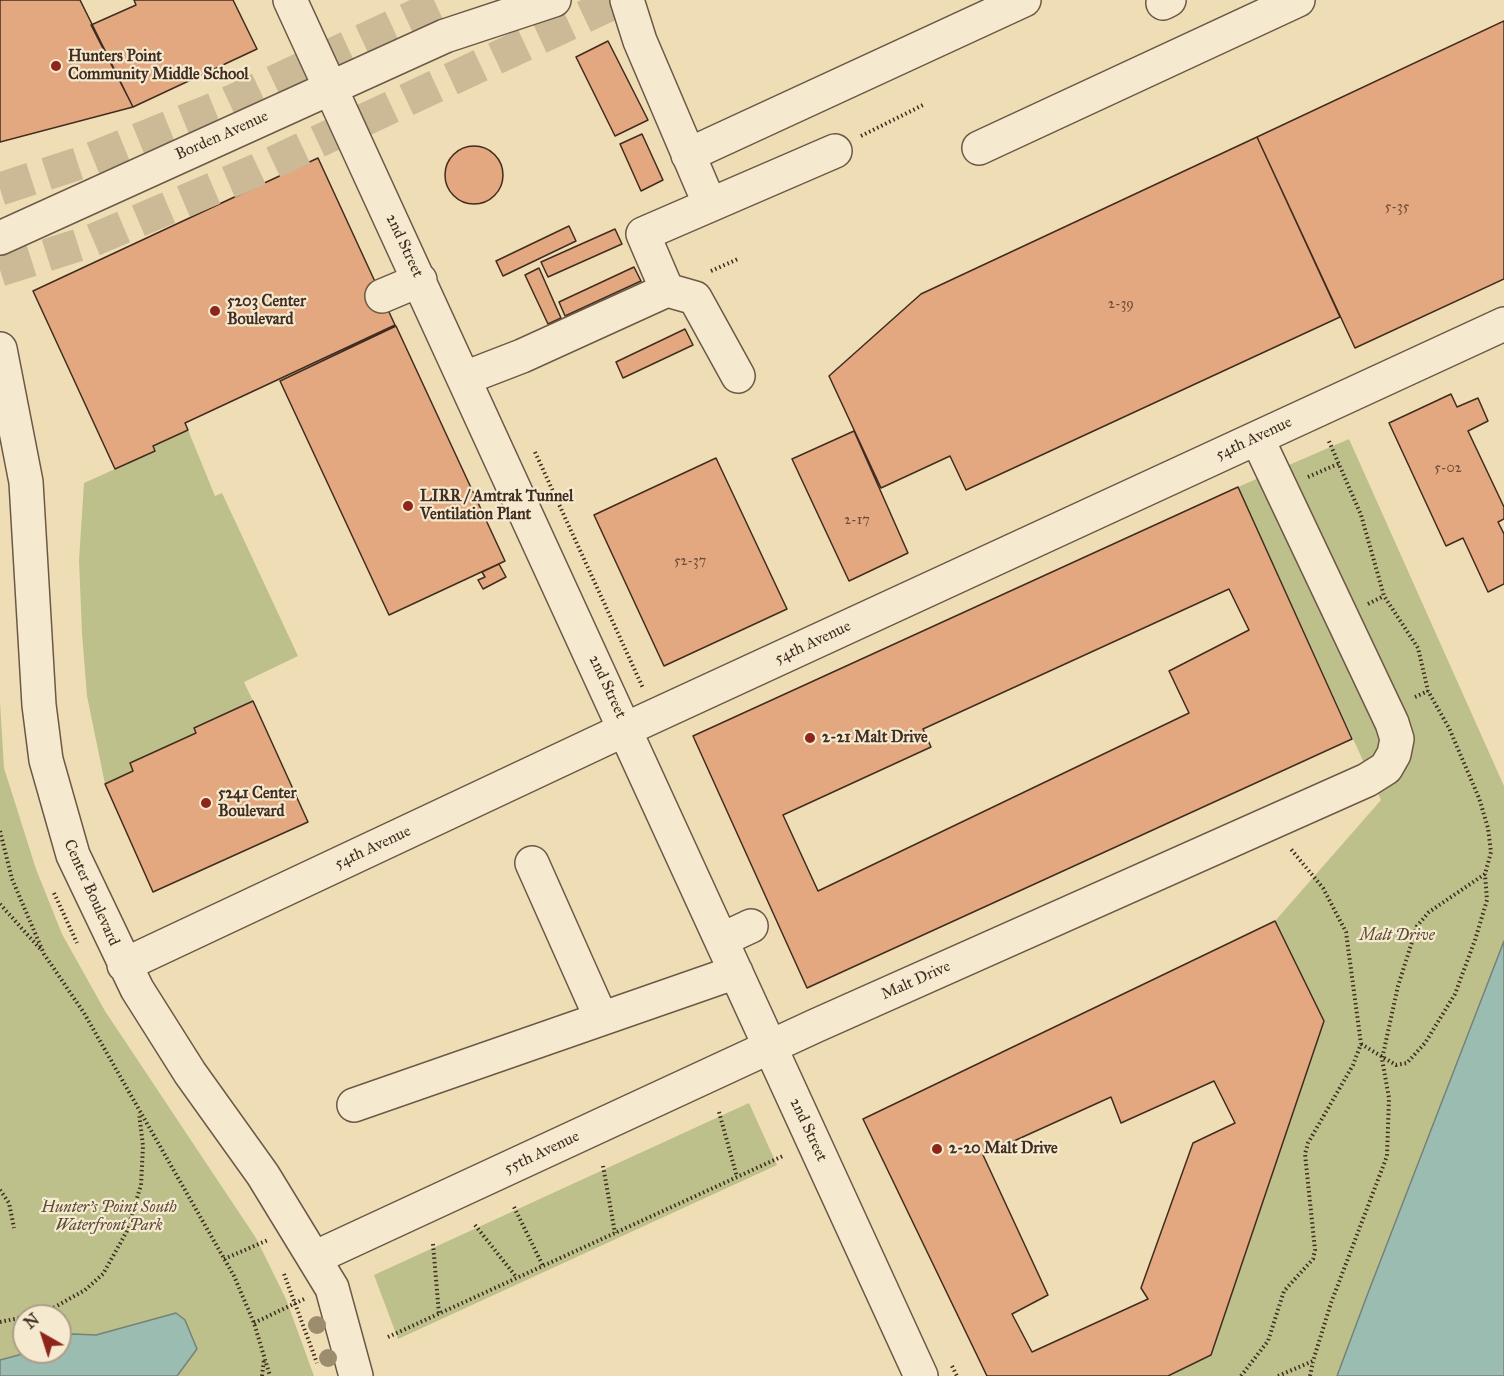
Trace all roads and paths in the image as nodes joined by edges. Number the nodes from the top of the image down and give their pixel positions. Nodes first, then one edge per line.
1 (290, 0) edge
2 (495, 0) edge
3 (554, 0) edge
4 (627, 0) edge
5 (1023, 0) edge
6 (1298, 0) edge
7 (444, 36) junction
8 (331, 86) junction
9 (925, 104) dead end
10 (979, 148) dead end
11 (835, 151) joint
12 (688, 155) junction
13 (710, 205) junction
14 (0, 238) edge
15 (738, 259) dead end
16 (709, 272) dead end
17 (420, 280) junction
18 (667, 290) junction
19 (382, 296) dead end
20 (1504, 324) edge
21 (0, 349) edge
22 (738, 376) dead end
23 (465, 378) junction
24 (1326, 436) dead end
25 (1257, 438) junction
26 (1340, 463) junction
27 (1307, 478) dead end
28 (1384, 596) junction
29 (1367, 604) dead end
30 (1428, 691) junction
31 (1411, 698) dead end
32 (626, 729) junction
33 (0, 831) edge
34 (1287, 844) dead end
35 (532, 863) dead end
36 (1485, 874) junction
37 (0, 904) edge
38 (751, 926) dead end
39 (721, 940) junction
40 (44, 954) junction
41 (124, 965) junction
42 (736, 972) junction
43 (601, 1018) junction
44 (1361, 1044) junction
45 (770, 1048) junction
46 (1383, 1059) junction
47 (354, 1105) dead end
48 (139, 1109) junction
49 (719, 1112) dead end
50 (783, 1156) dead end
51 (603, 1166) dead end
52 (736, 1177) junction
53 (0, 1190) edge
54 (514, 1208) dead end
55 (475, 1225) dead end
56 (14, 1228) dead end
57 (615, 1233) junction
58 (279, 1236) dead end
59 (433, 1244) dead end
60 (314, 1258) junction
61 (224, 1259) junction
62 (544, 1266) junction
63 (517, 1278) junction
64 (308, 1296) dead end
65 (60, 1304) edge
66 (296, 1305) junction
67 (439, 1314) junction
68 (254, 1323) junction
69 (388, 1337) dead end
70 (264, 1354) junction
71 (1313, 1361) junction
72 (318, 1366) dead end
73 (262, 1376) edge
74 (270, 1376) edge
75 (356, 1376) edge
76 (921, 1376) edge
77 (1241, 1376) edge
78 (1278, 1376) edge
79 (1310, 1376) edge

1 - 8 street, 2nd Street
2 - 7 street, Borden Avenue
3 - 7 street, Borden Avenue
4 - 12 street
5 - 12 street
6 - 10 street
7 - 8 street, Borden Avenue
8 - 14 street, Borden Avenue
8 - 17 street, 2nd Street
9 - 11 path
11 - 13 street
12 - 13 street
13 - 18 street
15 - 16 path
17 - 19 street
17 - 23 street, 2nd Street
18 - 22 street
18 - 23 street
20 - 25 street, 54th Avenue
21 - 41 street, Center Boulevard
23 - 32 street, 2nd Street
24 - 26 path
25 - 32 street, 54th Avenue
25 - 45 street, Malt Drive
26 - 27 path
26 - 28 path
28 - 29 path
28 - 30 path
30 - 31 path
30 - 36 path
32 - 39 street, 2nd Street
32 - 41 street, 54th Avenue
33 - 40 path
34 - 44 path
35 - 43 street
36 - 46 path
36 - 46 path
37 - 40 path
38 - 39 street
39 - 42 street, 2nd Street
40 - 48 path
41 - 60 street, Center Boulevard
42 - 43 street
42 - 45 street, 2nd Street
43 - 47 street
44 - 46 path
44 - 77 path
45 - 60 street, 55th Avenue
45 - 76 street, 2nd Street
46 - 71 path
48 - 61 path
48 - 65 path
49 - 52 path
50 - 52 path
51 - 57 path
52 - 57 path
53 - 56 path
54 - 62 path
55 - 63 path
57 - 62 path
58 - 61 path
59 - 67 path
60 - 75 street, Center Boulevard
61 - 68 path
62 - 63 path
63 - 67 path
64 - 66 path
66 - 68 path
66 - 72 path
67 - 69 path
68 - 70 path
70 - 73 path
70 - 74 path
71 - 78 path
71 - 79 path

